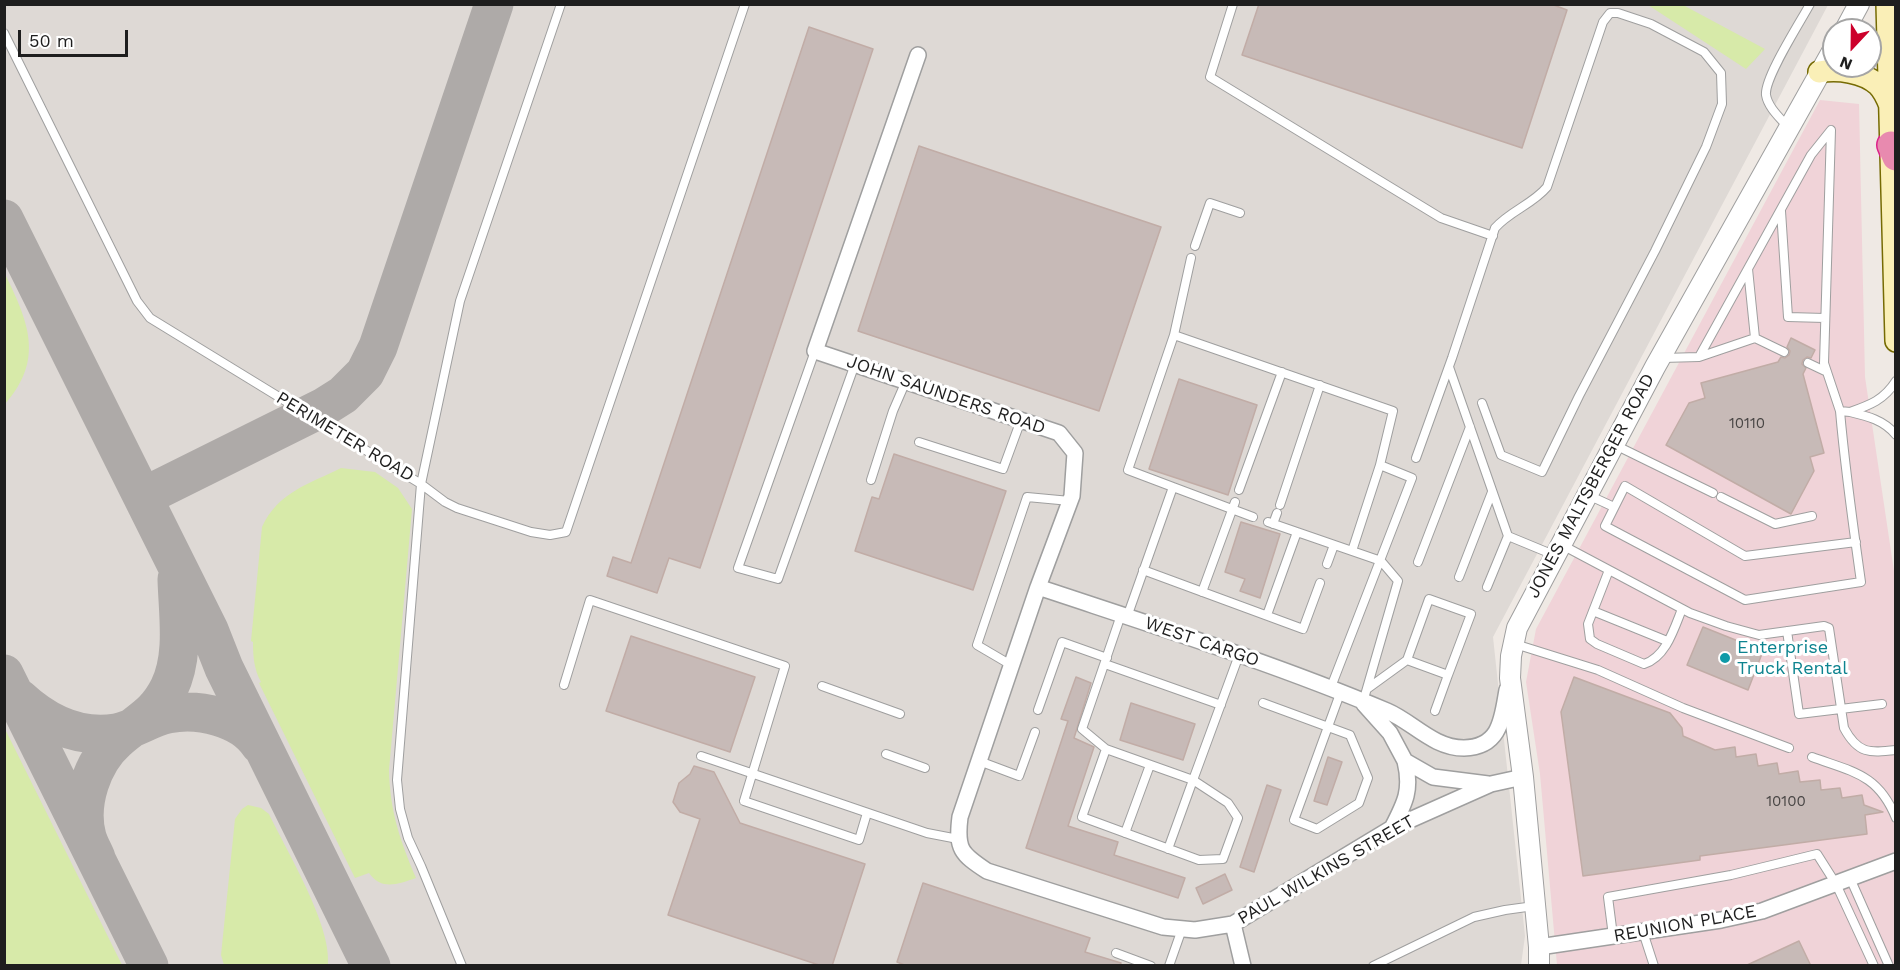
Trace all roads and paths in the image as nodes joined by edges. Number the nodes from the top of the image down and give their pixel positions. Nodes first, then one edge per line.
1 (561, 4) edge
2 (745, 4) edge
3 (1233, 4) edge
4 (1810, 4) edge
5 (1859, 4) edge
6 (1887, 4) edge
7 (1851, 18) edge
8 (4, 33) edge
9 (1896, 47) edge
10 (918, 55) dead end
11 (1822, 67) edge
12 (1889, 68) junction
13 (1819, 72) junction
14 (1890, 107) junction
15 (1788, 128) junction
16 (1893, 151) edge
17 (1781, 210) junction
18 (1240, 213) dead end
19 (1493, 236) junction
20 (1195, 246) dead end
21 (1191, 258) dead end
22 (1748, 269) junction
23 (1825, 318) junction
24 (1174, 335) junction
25 (1755, 338) junction
26 (1896, 341) edge
27 (815, 351) junction
28 (1784, 351) dead end
29 (1699, 357) junction
30 (1660, 358) junction
31 (1808, 363) dead end
32 (855, 364) junction
33 (1449, 367) junction
34 (1282, 372) junction
35 (1827, 372) junction
36 (906, 381) junction
37 (1896, 381) edge
38 (1320, 385) junction
39 (1482, 403) dead end
40 (1840, 411) junction
41 (1850, 412) junction
42 (1021, 420) junction
43 (1470, 427) junction
44 (1896, 435) edge
45 (919, 442) dead end
46 (1614, 444) junction
47 (1416, 458) dead end
48 (1380, 465) junction
49 (871, 480) dead end
50 (421, 484) junction
51 (1173, 487) junction
52 (1239, 490) dead end
53 (1492, 492) junction
54 (1713, 493) dead end
55 (1587, 495) junction
56 (1721, 497) dead end
57 (1070, 501) junction
58 (1234, 506) junction
59 (1614, 507) junction
60 (1812, 516) dead end
61 (1253, 517) dead end
62 (1297, 532) junction
63 (1508, 536) junction
64 (1856, 542) junction
65 (1334, 545) junction
66 (1557, 550) junction
67 (1352, 551) junction
68 (1381, 561) junction
69 (1418, 562) dead end
70 (1327, 564) dead end
71 (1143, 570) junction
72 (1609, 570) junction
73 (1459, 577) dead end
74 (1320, 583) dead end
75 (1038, 587) junction
76 (1487, 587) dead end
77 (1202, 592) junction
78 (1682, 609) junction
79 (1593, 611) junction
80 (1267, 615) junction
81 (1124, 616) junction
82 (1787, 631) junction
83 (1667, 641) junction
84 (1514, 644) junction
85 (1239, 655) junction
86 (1407, 660) junction
87 (1106, 661) junction
88 (1011, 665) junction
89 (1448, 675) junction
90 (1510, 678) junction
91 (564, 685) dead end
92 (822, 686) dead end
93 (1336, 689) junction
94 (1365, 695) junction
95 (1263, 703) dead end
96 (1882, 704) dead end
97 (1221, 705) junction
98 (1842, 709) junction
99 (1038, 710) dead end
100 (1435, 711) dead end
101 (900, 714) dead end
102 (1328, 727) junction
103 (1035, 732) dead end
104 (1789, 748) dead end
105 (1106, 749) junction
106 (1896, 750) edge
107 (886, 754) dead end
108 (701, 756) dead end
109 (1812, 757) dead end
110 (979, 761) junction
111 (1405, 761) junction
112 (1150, 765) junction
113 (925, 768) dead end
114 (751, 774) junction
115 (1523, 777) junction
116 (1193, 780) junction
117 (1491, 784) junction
118 (867, 813) junction
119 (1896, 818) edge
120 (1392, 828) junction
121 (1125, 833) junction
122 (959, 844) junction
123 (1168, 849) junction
124 (1896, 861) edge
125 (1843, 881) junction
126 (1535, 906) junction
127 (1233, 924) junction
128 (1182, 929) junction
129 (1643, 932) junction
130 (1613, 936) junction
131 (1116, 953) dead end
132 (1539, 956) edge
133 (1888, 964) edge
134 (462, 966) edge
135 (1152, 966) edge
136 (1169, 966) edge
137 (1243, 966) edge
138 (1373, 966) edge
139 (1654, 966) edge
140 (1876, 966) edge

1 - 50 lane
2 - 50 lane
3 - 19 lane
4 - 15 lane
5 - 7 street
6 - 12 main road
8 - 50 lane, PERIMETER ROAD
9 - 12 main road
10 - 27 street
11 - 13 street, JONES MALTSBERGER ROAD
12 - 14 main road
13 - 14 main road
13 - 15 street, JONES MALTSBERGER ROAD
14 - 16 main road
15 - 30 street, JONES MALTSBERGER ROAD
16 - 26 main road
17 - 22 lane
17 - 23 lane
17 - 23 lane
18 - 20 lane
19 - 33 lane
19 - 39 lane
21 - 24 lane
22 - 25 lane
22 - 29 lane
23 - 35 lane
24 - 34 lane
24 - 51 lane
25 - 28 lane
25 - 29 lane
27 - 32 street, JOHN SAUNDERS ROAD
27 - 32 lane
29 - 30 lane
30 - 46 street, JONES MALTSBERGER ROAD
31 - 35 lane
32 - 36 street, JOHN SAUNDERS ROAD
33 - 43 lane
33 - 47 lane
34 - 38 lane
34 - 52 lane
35 - 40 lane
36 - 42 street, JOHN SAUNDERS ROAD
36 - 49 lane
37 - 41 lane
38 - 48 lane
38 - 62 lane
40 - 41 lane
40 - 64 lane
41 - 44 lane
42 - 45 lane
42 - 57 street, JOHN SAUNDERS ROAD
43 - 53 lane
43 - 69 lane
46 - 54 lane
46 - 55 street, JONES MALTSBERGER ROAD
48 - 67 lane
48 - 68 lane
50 - 134 lane, PERIMETER ROAD
51 - 58 lane
51 - 71 lane
53 - 63 lane
53 - 73 lane
55 - 59 lane
55 - 66 street, JONES MALTSBERGER ROAD
56 - 60 lane
57 - 75 street, JOHN SAUNDERS ROAD
57 - 88 lane
58 - 61 lane
58 - 77 lane
59 - 64 lane
59 - 64 lane
62 - 65 lane
62 - 80 lane
63 - 66 lane
63 - 76 lane
65 - 67 lane
65 - 70 lane
66 - 72 lane
66 - 84 street, JONES MALTSBERGER ROAD
67 - 68 lane
68 - 93 lane
68 - 94 lane
71 - 77 lane
71 - 81 lane
72 - 78 lane
72 - 79 lane
74 - 80 lane
75 - 81 street, WEST CARGO
75 - 88 street, JOHN SAUNDERS ROAD
77 - 80 lane
78 - 82 lane
78 - 83 lane
79 - 83 lane
79 - 83 lane
81 - 85 street, WEST CARGO
81 - 87 lane
82 - 98 lane
82 - 98 lane
84 - 90 street, JONES MALTSBERGER ROAD
84 - 104 lane
85 - 93 street, WEST CARGO
85 - 97 lane
86 - 89 lane
86 - 89 lane
86 - 94 lane
87 - 97 lane
87 - 99 lane
87 - 105 lane
88 - 110 street, JOHN SAUNDERS ROAD
89 - 100 lane
90 - 94 street, WEST CARGO
90 - 115 street, JONES MALTSBERGER ROAD
91 - 114 lane
92 - 101 lane
93 - 94 street, WEST CARGO
93 - 102 lane
94 - 111 street, WEST CARGO
95 - 102 lane
96 - 98 lane
97 - 116 lane
98 - 106 lane
102 - 102 lane
103 - 110 lane
105 - 112 lane
105 - 121 lane
107 - 113 lane
108 - 114 lane
109 - 119 lane
110 - 122 street, JOHN SAUNDERS ROAD
111 - 117 street
111 - 120 street, WEST CARGO
112 - 116 lane
112 - 121 lane
114 - 118 lane
114 - 118 lane
115 - 117 street, PAUL WILKINS STREET
115 - 126 street, JONES MALTSBERGER ROAD
116 - 123 lane
116 - 123 lane
117 - 120 street, PAUL WILKINS STREET
118 - 122 lane
120 - 127 street, PAUL WILKINS STREET
121 - 123 lane
122 - 128 street, PAUL WILKINS STREET
124 - 125 street, REUNION PLACE
125 - 129 street, REUNION PLACE
125 - 130 lane
125 - 133 lane
125 - 140 lane
126 - 132 street, JONES MALTSBERGER ROAD
126 - 138 lane
127 - 128 street, PAUL WILKINS STREET
127 - 137 street
128 - 136 lane
129 - 130 street, REUNION PLACE
129 - 139 lane
130 - 132 street, REUNION PLACE
131 - 135 lane
133 - 140 lane

